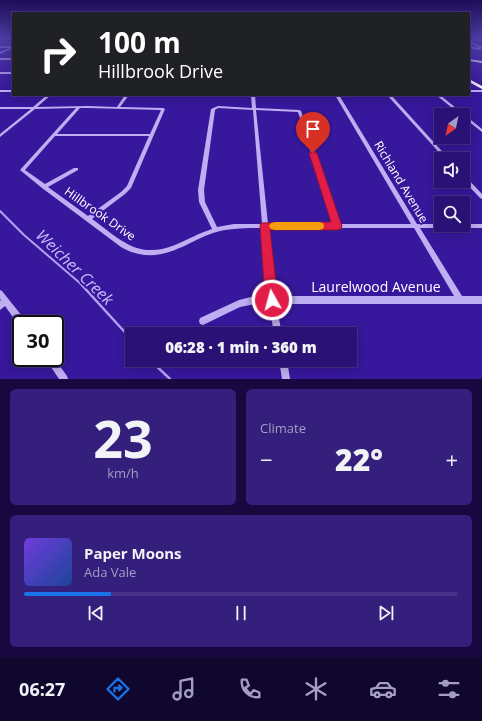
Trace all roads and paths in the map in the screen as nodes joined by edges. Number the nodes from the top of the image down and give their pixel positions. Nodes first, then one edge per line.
1 (0, 59) edge
2 (12, 59) edge
3 (470, 59) edge
4 (482, 62) edge
5 (0, 73) edge
6 (12, 73) edge
7 (470, 81) edge
8 (482, 88) edge
9 (0, 91) edge
10 (12, 91) edge
11 (470, 91) edge
12 (482, 91) edge
13 (48, 96) edge
14 (126, 96) edge
15 (253, 96) edge
16 (338, 96) edge
17 (390, 96) edge
18 (439, 96) edge
19 (34, 107) junction
20 (79, 107) junction
21 (0, 108) edge
22 (118, 108) junction
23 (454, 108) edge
24 (255, 110) junction
25 (470, 121) edge
26 (482, 131) edge
27 (53, 135) junction
28 (152, 135) junction
29 (0, 136) edge
30 (441, 152) edge
31 (76, 169) dead end
32 (470, 184) edge
33 (44, 187) junction
34 (482, 197) edge
35 (87, 219) junction
36 (265, 226) junction
37 (337, 226) junction
38 (415, 226) junction
39 (482, 226) edge
40 (215, 230) junction
41 (0, 293) edge
42 (272, 300) junction
43 (460, 300) junction
44 (482, 300) edge
45 (3, 303) edge
46 (14, 315) edge
47 (203, 321) dead end
48 (277, 327) edge
49 (55, 367) edge
50 (284, 367) edge
51 (64, 379) edge
52 (286, 379) edge

1 - 2 street
3 - 4 main road
5 - 6 street
7 - 8 main road
9 - 10 street
11 - 12 street
13 - 19 street
14 - 22 street
15 - 24 street
16 - 38 street, Richland Avenue
17 - 30 street
18 - 23 street
19 - 20 street
19 - 21 street
19 - 29 street
20 - 22 street
20 - 27 street
22 - 28 street
24 - 36 street
24 - 37 street
24 - 40 street
25 - 26 street
27 - 28 street
27 - 33 street, Hillbrook Drive
28 - 35 street
31 - 33 street
32 - 34 street
33 - 35 street, Hillbrook Drive
35 - 40 street, Hillbrook Drive
36 - 37 street, Hillbrook Drive
36 - 40 street, Hillbrook Drive
36 - 42 street
37 - 38 street, Hillbrook Drive
38 - 39 street, Hillbrook Drive
38 - 43 street, Richland Avenue
41 - 45 street
42 - 43 street, Laurelwood Avenue
42 - 47 street, Laurelwood Avenue
42 - 48 street
43 - 44 street, Laurelwood Avenue
45 - 46 street
49 - 51 street
50 - 52 street

